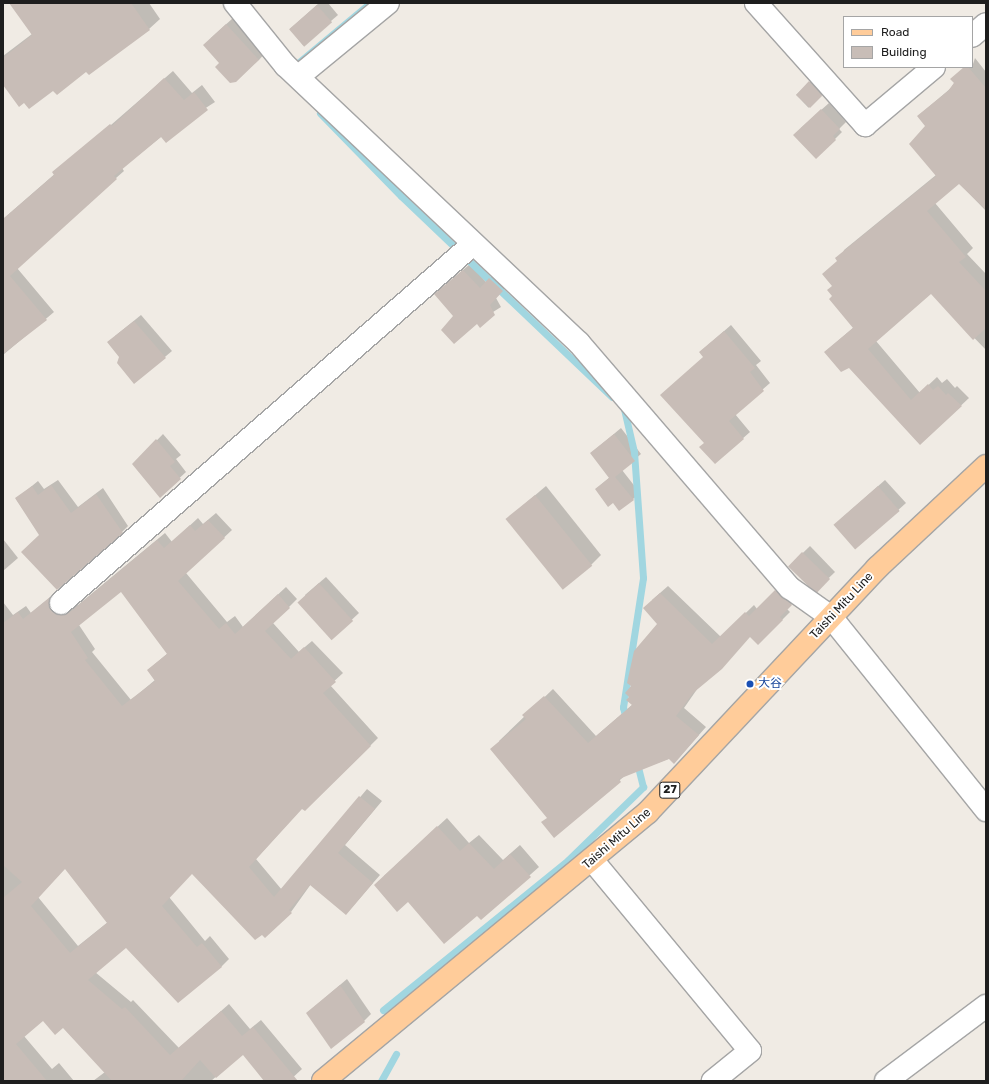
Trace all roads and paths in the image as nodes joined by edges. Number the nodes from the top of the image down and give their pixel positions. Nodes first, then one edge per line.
1 (235, 3) edge
2 (388, 3) edge
3 (756, 3) edge
4 (986, 24) edge
5 (973, 35) edge
6 (933, 68) edge
7 (299, 76) junction
8 (472, 245) junction
9 (986, 466) edge
10 (61, 603) dead end
11 (831, 617) junction
12 (986, 810) edge
13 (593, 861) junction
14 (986, 1006) edge
15 (323, 1081) edge
16 (713, 1081) edge
17 (886, 1081) edge

1 - 7 street
2 - 7 street
3 - 6 street
4 - 5 street
7 - 8 street
8 - 10 street
8 - 11 street
9 - 11 main road, Taishi Mitu Line / 27
11 - 12 street
11 - 13 main road, Taishi Mitu Line / 27
13 - 15 main road, Taishi Mitu Line / 27
13 - 16 street
14 - 17 street

